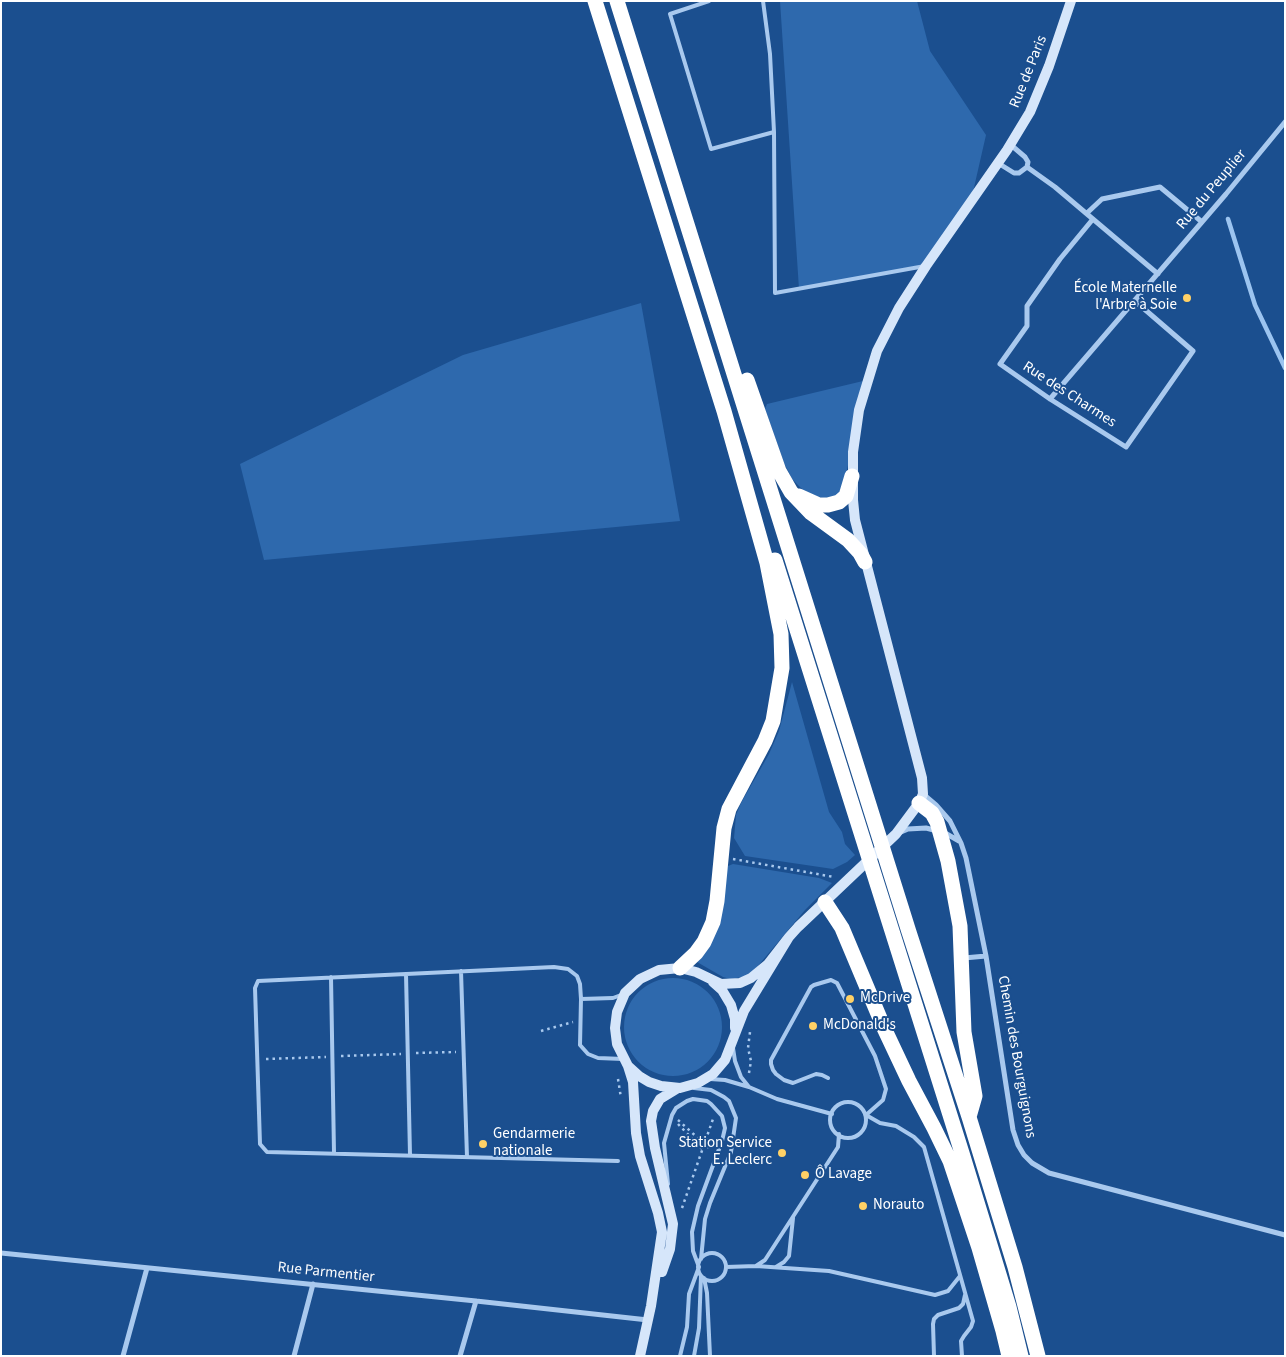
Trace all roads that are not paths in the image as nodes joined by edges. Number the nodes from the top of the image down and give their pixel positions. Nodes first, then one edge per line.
1 (595, 1) edge
2 (618, 1) edge
3 (709, 1) edge
4 (763, 1) edge
5 (1071, 1) edge
6 (1285, 122) edge
7 (774, 132) junction
8 (1009, 148) junction
9 (998, 163) junction
10 (1027, 167) junction
11 (1087, 214) junction
12 (1093, 219) junction
13 (1202, 222) junction
14 (926, 266) junction
15 (1158, 274) junction
16 (1135, 301) junction
17 (1050, 399) junction
18 (724, 411) junction
19 (852, 476) junction
20 (787, 486) junction
21 (866, 562) junction
22 (921, 798) junction
23 (940, 831) junction
24 (896, 834) junction
25 (961, 843) junction
26 (824, 902) junction
27 (789, 938) junction
28 (986, 956) junction
29 (962, 958) junction
30 (680, 968) junction
31 (461, 972) junction
32 (406, 974) junction
33 (331, 977) junction
34 (711, 980) junction
35 (626, 993) junction
36 (581, 998) junction
37 (734, 1040) junction
38 (626, 1062) junction
39 (828, 1078) dead end
40 (705, 1079) junction
41 (749, 1087) junction
42 (680, 1088) junction
43 (832, 1114) junction
44 (866, 1115) junction
45 (968, 1117) junction
46 (838, 1134) junction
47 (334, 1154) junction
48 (410, 1155) junction
49 (467, 1157) junction
50 (618, 1161) dead end
51 (793, 1218) junction
52 (673, 1224) junction
53 (1285, 1235) edge
54 (1, 1253) edge
55 (701, 1259) junction
56 (756, 1266) junction
57 (726, 1267) junction
58 (147, 1268) junction
59 (698, 1268) junction
60 (774, 1268) junction
61 (960, 1276) junction
62 (703, 1277) junction
63 (313, 1284) junction
64 (966, 1293) junction
65 (476, 1301) junction
66 (652, 1306) junction
67 (648, 1320) junction
68 (123, 1356) edge
69 (294, 1356) edge
70 (460, 1356) edge
71 (640, 1356) edge
72 (680, 1356) edge
73 (694, 1356) edge
74 (710, 1356) edge
75 (934, 1356) edge
76 (962, 1356) edge
77 (1009, 1356) edge
78 (1020, 1356) edge
79 (1038, 1356) edge

1 - 18 highway
2 - 20 highway
2 - 45 highway
3 - 7 lane
4 - 7 lane
5 - 8 street, Rue de Paris
6 - 13 street, Rue du Peuplier
7 - 14 lane
8 - 9 street, Rue de Paris
8 - 10 street
9 - 10 street
9 - 14 street, Rue de Paris
10 - 11 street
11 - 12 street
11 - 13 street
12 - 15 street
12 - 17 street, Rue des Charmes
13 - 15 street, Rue du Peuplier
14 - 19 street, Rue de Paris
15 - 16 street, Rue du Peuplier
16 - 17 street, Rue du Peuplier
16 - 17 street, Rue des Charmes
18 - 30 highway
18 - 78 highway
19 - 20 highway
19 - 21 street, Rue de Paris
20 - 21 highway
21 - 22 street, Rue de Paris
22 - 23 highway
22 - 24 street
22 - 25 street, Chemin des Bourguignons
23 - 24 street
23 - 25 street
23 - 29 highway
24 - 26 street
25 - 28 street, Chemin des Bourguignons
26 - 27 street
26 - 77 highway
27 - 34 street
27 - 37 street
28 - 29 street
28 - 53 street, Chemin des Bourguignons
29 - 45 highway
30 - 34 street
30 - 35 street
31 - 32 lane
31 - 36 lane
31 - 49 lane
32 - 33 lane
32 - 48 lane
33 - 47 lane
33 - 47 lane
34 - 37 street
35 - 36 lane
35 - 38 street
36 - 38 lane
37 - 40 street
37 - 41 lane
38 - 42 street
38 - 66 street
39 - 44 lane
40 - 41 lane
40 - 42 street
41 - 43 lane
42 - 52 street
42 - 55 lane
43 - 44 lane
43 - 46 lane
44 - 46 lane
44 - 61 lane
45 - 79 highway
46 - 51 lane
47 - 48 lane
48 - 49 lane
49 - 50 lane
51 - 56 lane
51 - 60 lane
52 - 59 lane
52 - 66 street
54 - 58 street, Rue Parmentier
55 - 57 lane
55 - 59 lane
56 - 57 lane
56 - 60 lane
57 - 62 lane
58 - 63 street, Rue Parmentier
58 - 68 street
59 - 62 lane
59 - 72 lane
60 - 61 lane
61 - 64 lane
62 - 73 lane
62 - 74 lane
63 - 65 street, Rue Parmentier
63 - 69 street
64 - 75 lane
64 - 76 lane
65 - 67 street, Rue Parmentier
65 - 70 street
66 - 67 street
67 - 71 street

